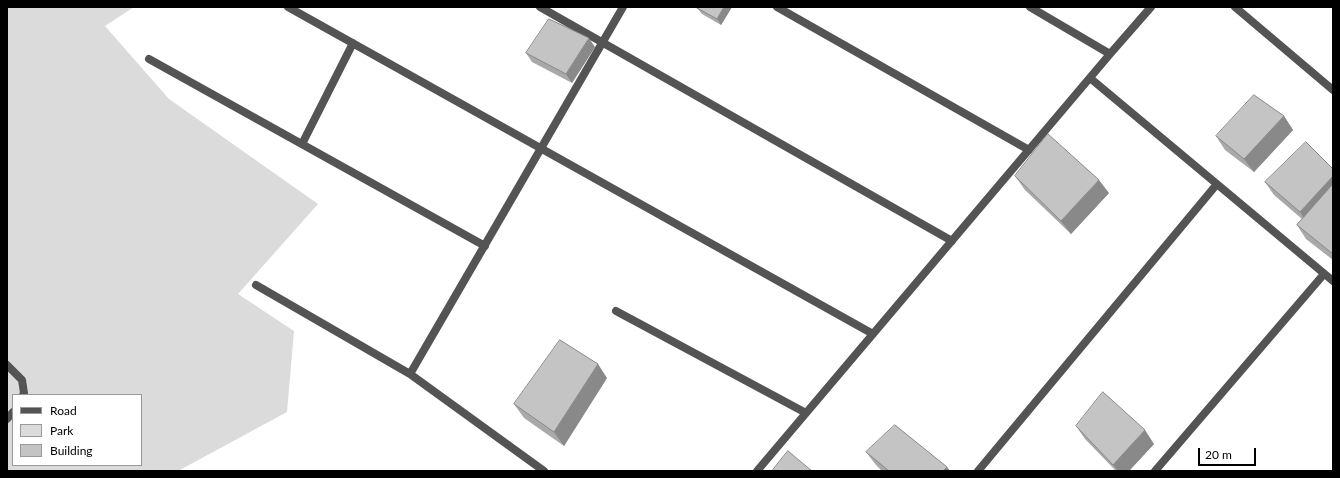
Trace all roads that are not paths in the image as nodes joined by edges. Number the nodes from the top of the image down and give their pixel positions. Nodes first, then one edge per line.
1 (288, 7) edge
2 (540, 7) edge
3 (623, 7) edge
4 (777, 7) edge
5 (1030, 7) edge
6 (1151, 7) edge
7 (1235, 7) edge
8 (353, 43) junction
9 (603, 43) junction
10 (1110, 54) junction
11 (149, 59) dead end
12 (1090, 78) junction
13 (1333, 90) edge
14 (302, 144) junction
15 (540, 148) junction
16 (1029, 150) junction
17 (1217, 184) junction
18 (952, 241) junction
19 (485, 246) junction
20 (1324, 274) junction
21 (1333, 281) edge
22 (256, 285) dead end
23 (616, 311) dead end
24 (873, 334) junction
25 (7, 365) edge
26 (410, 374) junction
27 (24, 394) edge
28 (806, 413) junction
29 (544, 471) edge
30 (757, 471) edge
31 (978, 471) edge
32 (1156, 471) edge

1 - 8 street
2 - 9 street
3 - 9 street
4 - 16 street
5 - 10 street
6 - 10 street
7 - 13 street
8 - 14 street
8 - 15 street
9 - 15 street
9 - 18 street
10 - 12 street
11 - 14 street
12 - 16 street
12 - 17 street
14 - 19 street
15 - 19 street
15 - 24 street
16 - 18 street
17 - 20 street
17 - 31 street
18 - 24 street
19 - 26 street
20 - 21 street
20 - 32 street
22 - 26 street
23 - 28 street
24 - 28 street
25 - 27 street
26 - 29 street
28 - 30 street

